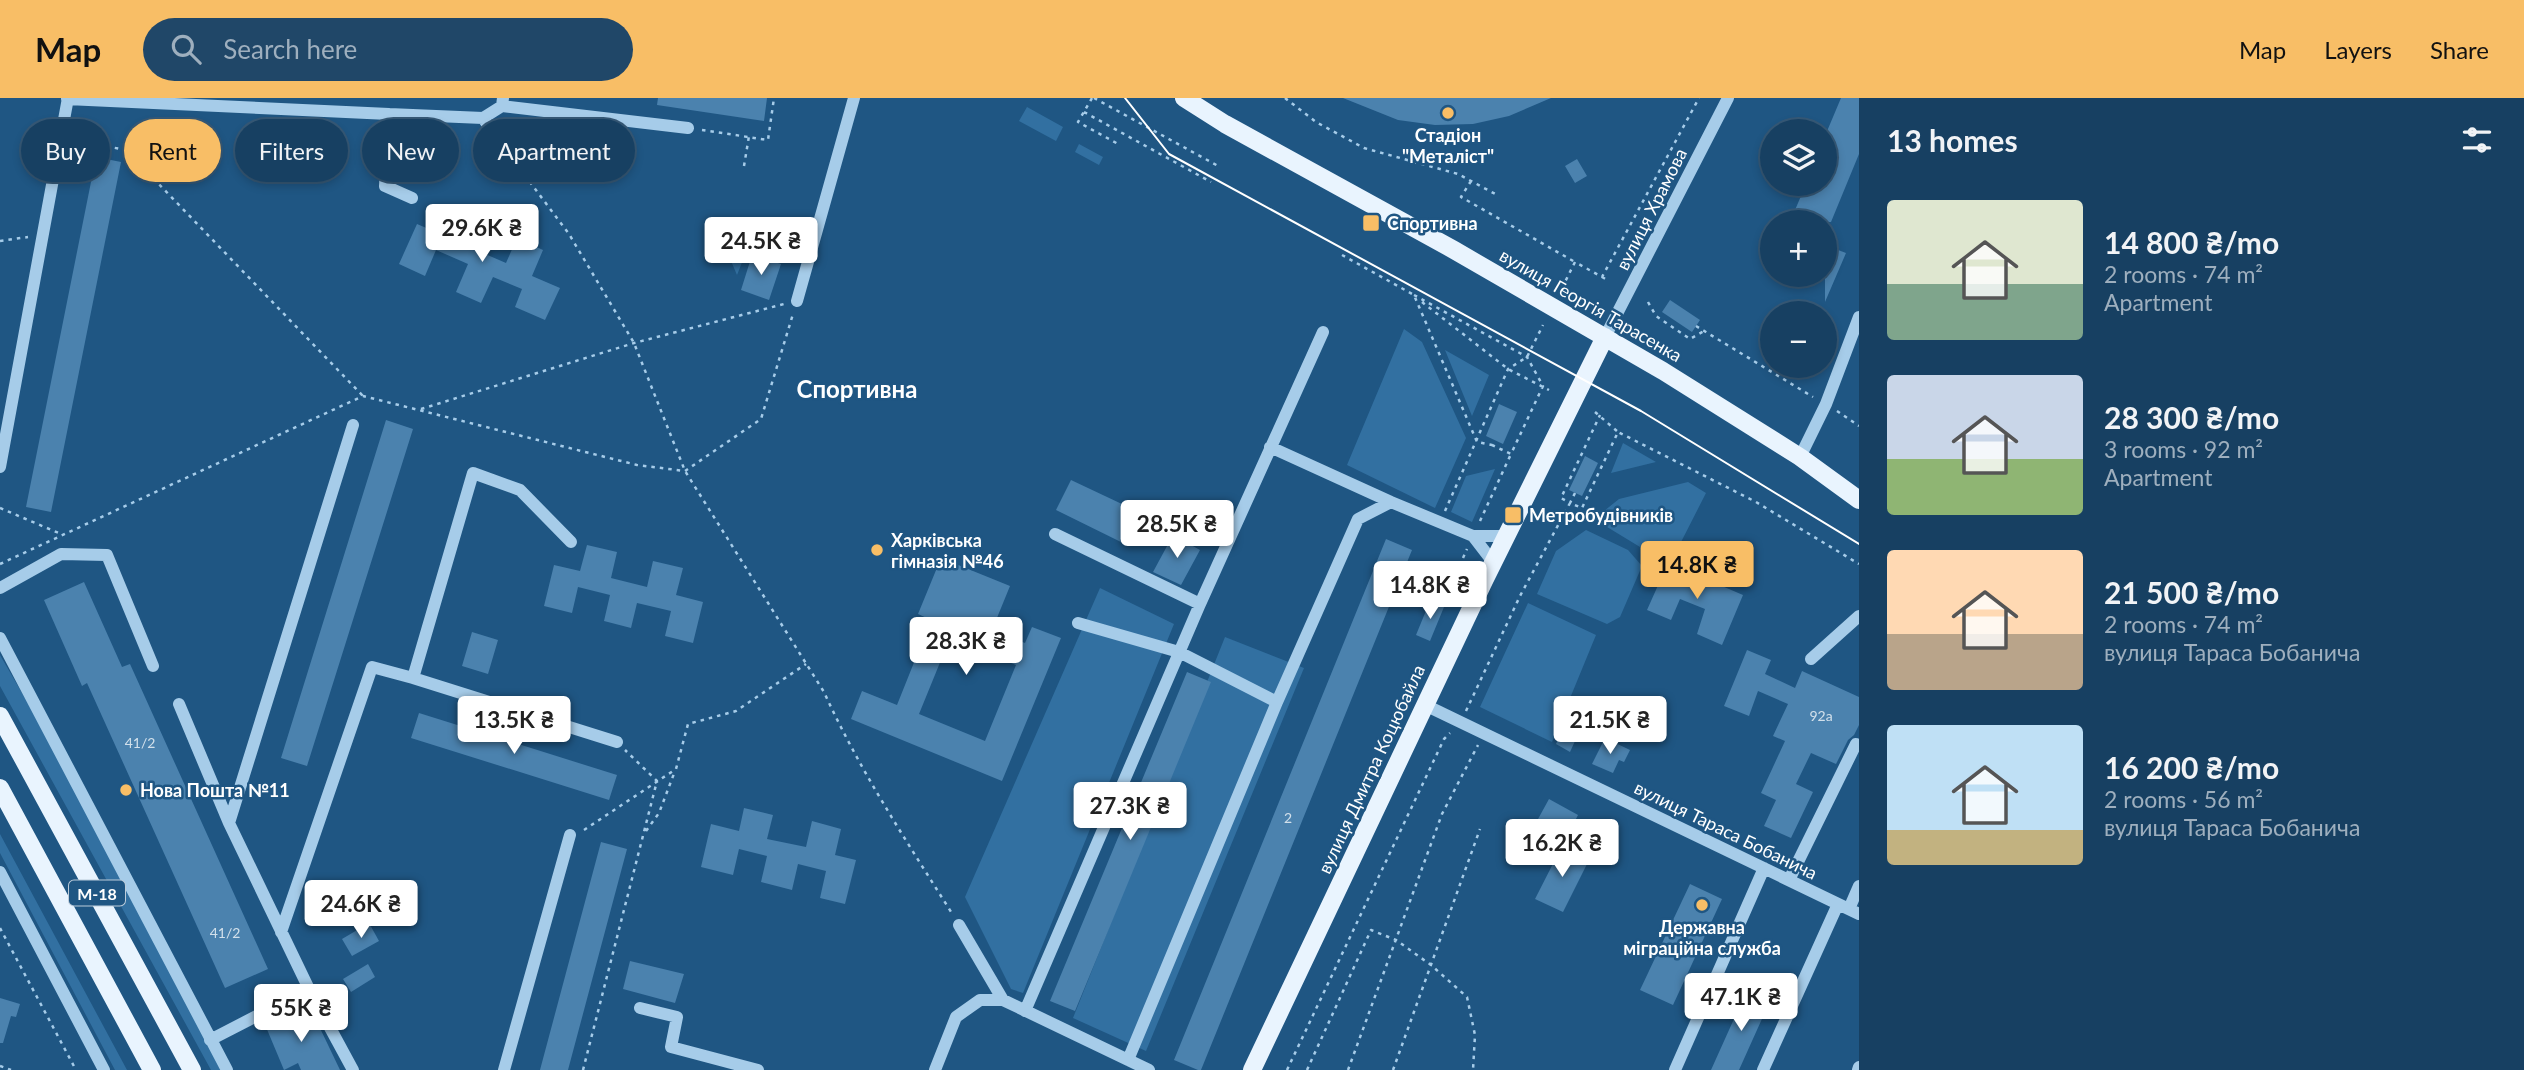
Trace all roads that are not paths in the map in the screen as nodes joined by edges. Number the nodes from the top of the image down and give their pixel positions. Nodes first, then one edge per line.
1 (1184, 98) edge
2 (1728, 98) edge
3 (68, 99) edge
4 (850, 99) edge
5 (502, 102) edge
6 (389, 114) junction
7 (483, 118) joint
8 (688, 128) road end
9 (412, 198) dead end
10 (797, 301) road end
11 (1859, 317) edge
12 (1323, 332) dead end
13 (1605, 337) junction
14 (353, 425) dead end
15 (1270, 447) junction
16 (1800, 457) junction
17 (0, 467) edge
18 (1859, 500) edge
19 (1391, 502) junction
20 (1055, 534) dead end
21 (1473, 536) junction
22 (1506, 536) junction
23 (571, 542) dead end
24 (1493, 562) junction
25 (0, 588) edge
26 (1200, 604) junction
27 (1859, 616) edge
28 (1078, 623) dead end
29 (0, 638) edge
30 (1179, 652) junction
31 (1811, 659) dead end
32 (153, 667) dead end
33 (413, 678) junction
34 (1276, 702) junction
35 (179, 704) dead end
36 (1425, 705) junction
37 (0, 716) edge
38 (617, 742) road end
39 (1859, 745) edge
40 (0, 788) edge
41 (229, 823) junction
42 (575, 833) road end
43 (1764, 867) junction
44 (0, 872) edge
45 (1789, 880) junction
46 (1859, 887) edge
47 (1848, 909) edge
48 (960, 925) road end
49 (281, 932) junction
50 (309, 989) junction
51 (1003, 1000) junction
52 (640, 1008) dead end
53 (1025, 1011) junction
54 (211, 1041) junction
55 (1128, 1060) junction
56 (104, 1070) edge
57 (152, 1070) edge
58 (192, 1070) edge
59 (227, 1070) edge
60 (352, 1070) edge
61 (504, 1070) edge
62 (758, 1070) edge
63 (934, 1070) edge
64 (1149, 1070) edge
65 (1252, 1070) edge
66 (1675, 1070) edge
67 (1763, 1070) edge

1 - 13 main road, вулиця Георгія Тарасенка
2 - 13 street, вулиця Храмова
3 - 6 street
3 - 17 street
4 - 10 street
5 - 7 street
5 - 8 street
6 - 7 street
6 - 9 street
11 - 16 street
12 - 15 street
13 - 16 main road, вулиця Георгія Тарасенка
13 - 22 main road, вулиця Дмитра Коцюбайла
14 - 41 street
15 - 19 street
15 - 26 street
16 - 18 main road, вулиця Георгія Тарасенка
19 - 21 street
19 - 34 street
20 - 26 street
21 - 22 street
21 - 24 street
22 - 24 main road, вулиця Дмитра Коцюбайла
23 - 33 street
24 - 36 main road, вулиця Дмитра Коцюбайла
25 - 32 street
26 - 30 street
27 - 31 street
28 - 30 street
29 - 54 street
30 - 34 street
30 - 53 street
33 - 38 street
33 - 49 street
34 - 55 street
35 - 41 street
36 - 43 street, вулиця Тараса Бобанича
36 - 65 main road, вулиця Дмитра Коцюбайла
37 - 58 main road, М-18
39 - 45 street
40 - 57 main road, М-18
41 - 49 street
42 - 61 street
43 - 45 street, вулиця Тараса Бобанича
43 - 66 street
44 - 56 street
45 - 47 street, вулиця Тараса Бобанича
46 - 47 street
47 - 67 street
48 - 51 street
49 - 50 street
50 - 54 street
50 - 60 street
51 - 53 street
51 - 63 street
52 - 62 street
53 - 55 street
54 - 59 street
55 - 64 street

